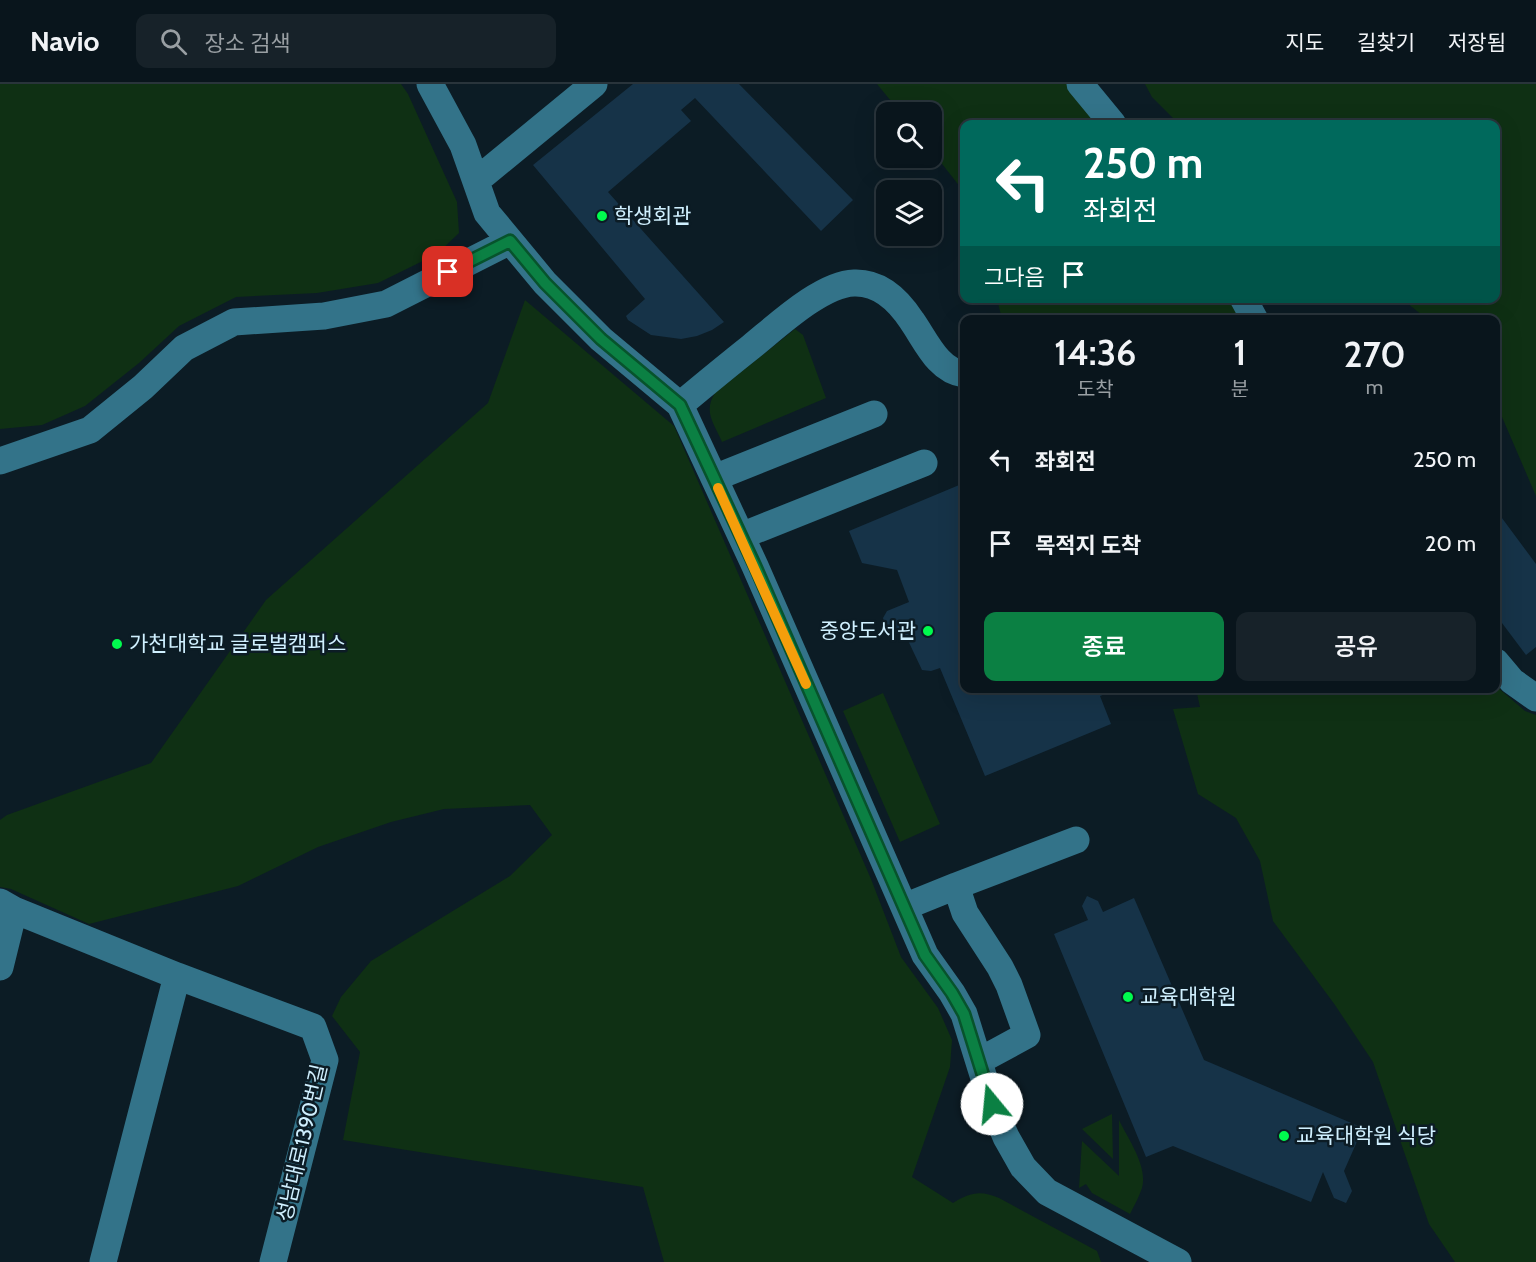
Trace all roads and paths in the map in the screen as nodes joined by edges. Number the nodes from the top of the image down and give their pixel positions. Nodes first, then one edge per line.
1 (430, 84) edge
2 (594, 84) edge
3 (1080, 84) edge
4 (1110, 120) edge
5 (476, 182) junction
6 (510, 241) junction
7 (960, 374) edge
8 (680, 405) junction
9 (874, 414) dead end
10 (0, 461) edge
11 (924, 463) dead end
12 (714, 478) junction
13 (741, 536) junction
14 (1500, 667) edge
15 (1536, 698) edge
16 (1076, 840) dead end
17 (956, 886) junction
18 (7, 906) edge
19 (904, 907) junction
20 (0, 967) edge
21 (177, 976) junction
22 (978, 1061) junction
23 (1129, 1235) junction
24 (103, 1262) edge
25 (273, 1262) edge
26 (1134, 1262) edge
27 (1178, 1262) edge

1 - 5 street
2 - 5 street
3 - 4 street
5 - 6 street
6 - 8 street
6 - 10 street
7 - 8 street
8 - 12 street
9 - 12 street
11 - 13 street
12 - 13 street
13 - 19 street
14 - 15 street
16 - 17 street
17 - 19 street
17 - 22 street
18 - 20 street
18 - 21 street, 성남대로1390번길
19 - 22 street
21 - 24 street
21 - 25 street, 성남대로1390번길
22 - 23 street
23 - 26 street
23 - 27 street

